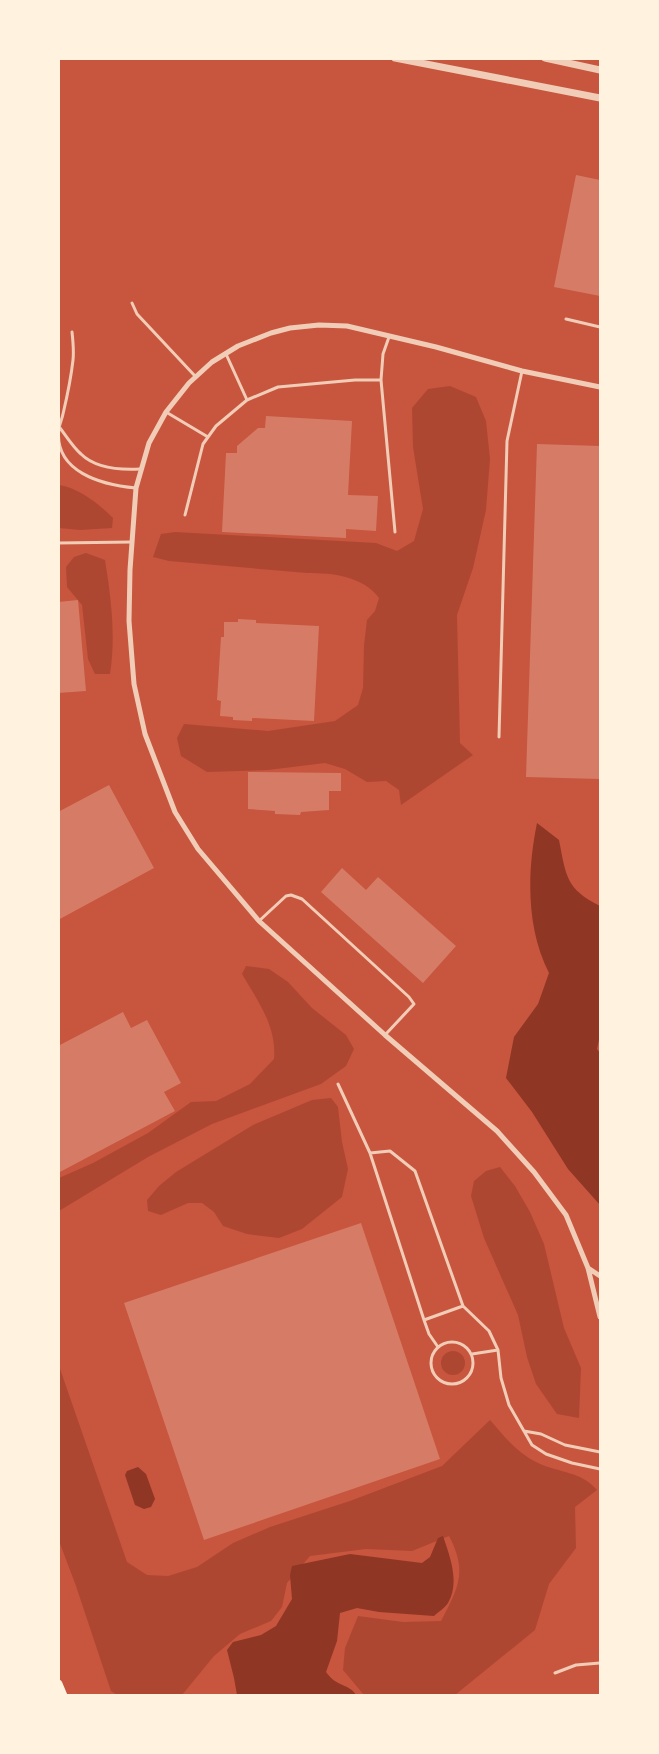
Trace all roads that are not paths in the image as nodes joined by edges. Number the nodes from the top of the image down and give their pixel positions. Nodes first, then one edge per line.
1 (395, 58) edge
2 (545, 58) edge
3 (600, 69) edge
4 (600, 98) edge
5 (132, 303) dead end
6 (566, 319) dead end
7 (600, 327) edge
8 (72, 332) dead end
9 (390, 336) junction
10 (226, 354) junction
11 (522, 371) junction
12 (196, 376) junction
13 (381, 380) junction
14 (600, 387) edge
15 (247, 400) junction
16 (166, 412) junction
17 (59, 427) edge
18 (208, 437) junction
19 (140, 469) junction
20 (136, 488) junction
21 (185, 515) dead end
22 (395, 532) dead end
23 (132, 542) junction
24 (58, 543) edge
25 (499, 737) dead end
26 (259, 921) junction
27 (385, 1035) junction
28 (338, 1084) dead end
29 (370, 1153) junction
30 (588, 1268) junction
31 (600, 1276) edge
32 (463, 1306) junction
33 (600, 1317) edge
34 (424, 1320) junction
35 (438, 1347) junction
36 (498, 1350) junction
37 (472, 1354) junction
38 (523, 1431) junction
39 (600, 1452) edge
40 (600, 1468) edge
41 (600, 1663) edge
42 (555, 1673) dead end
43 (58, 1684) edge
44 (63, 1695) edge

1 - 4 street
2 - 3 street
5 - 12 lane
6 - 7 lane
8 - 17 lane
9 - 10 street
9 - 11 street
9 - 13 lane
10 - 12 street
10 - 15 lane
11 - 14 street
11 - 25 lane
12 - 16 street
13 - 15 lane
13 - 22 lane
15 - 18 lane
16 - 18 lane
16 - 19 street
17 - 19 lane
17 - 20 lane
18 - 21 lane
19 - 20 street
20 - 23 street
23 - 24 lane
23 - 26 street
26 - 27 street
26 - 27 lane
27 - 30 street
28 - 29 lane
29 - 32 lane
29 - 34 lane
30 - 31 street
30 - 33 street
32 - 34 lane
32 - 36 lane
34 - 35 lane
35 - 37 lane
35 - 37 lane
36 - 37 lane
36 - 38 lane
38 - 39 lane
38 - 40 lane
41 - 42 lane
43 - 44 highway

